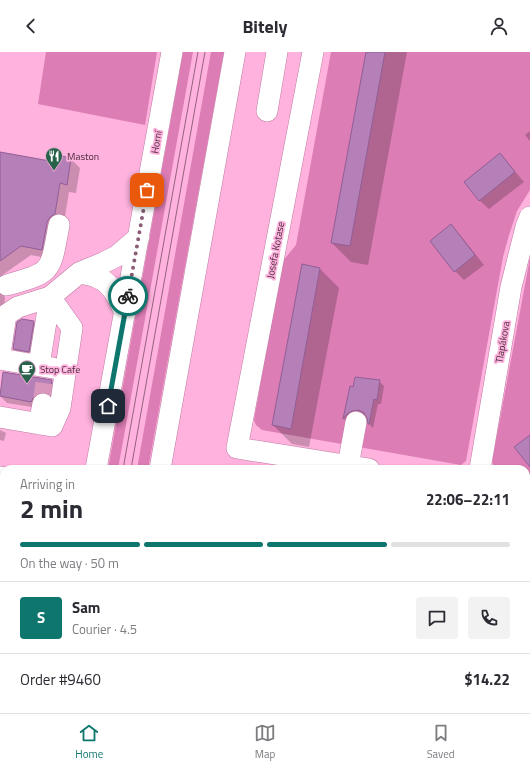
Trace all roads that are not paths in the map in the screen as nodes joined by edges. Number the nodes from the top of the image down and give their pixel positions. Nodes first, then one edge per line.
1 (172, 52) edge
2 (235, 52) edge
3 (276, 52) edge
4 (313, 52) edge
5 (267, 111) dead end
6 (530, 218) edge
7 (59, 225) dead end
8 (139, 237) junction
9 (79, 273) junction
10 (4, 284) edge
11 (50, 297) junction
12 (18, 307) junction
13 (125, 313) junction
14 (0, 354) edge
15 (0, 359) edge
16 (50, 370) junction
17 (43, 404) tunnel mouth
18 (0, 417) edge
19 (356, 422) dead end
20 (40, 424) junction
21 (97, 465) edge
22 (161, 465) edge
23 (342, 465) edge
24 (360, 465) edge
25 (481, 465) edge

1 - 8 street, Horní
2 - 22 street
3 - 5 street
4 - 23 street, Josefa Kotase
6 - 25 street, Tlapákova
7 - 10 street
8 - 9 street
8 - 13 street, Horní
9 - 11 street
9 - 13 street
10 - 12 street
11 - 12 street
11 - 16 street
12 - 14 street
13 - 21 street, Horní
15 - 16 street
16 - 20 street
17 - 20 street
18 - 20 street
19 - 24 street

